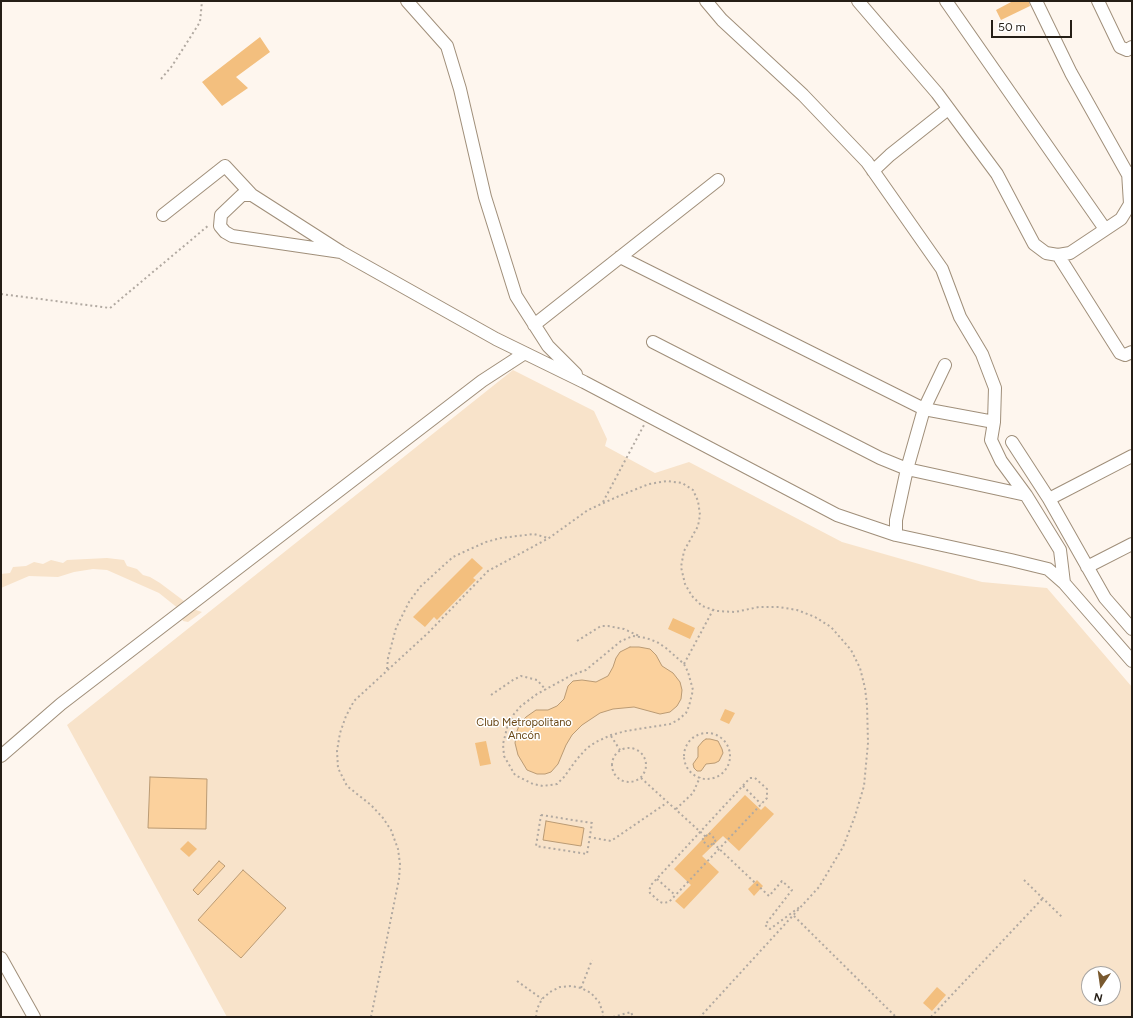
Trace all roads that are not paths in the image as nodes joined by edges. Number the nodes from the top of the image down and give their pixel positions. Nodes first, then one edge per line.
1 (407, 1) edge
2 (706, 1) edge
3 (858, 1) edge
4 (946, 1) edge
5 (1036, 1) edge
6 (1098, 1) edge
7 (1127, 48) edge
8 (948, 109) junction
9 (873, 171) junction
10 (1130, 177) edge
11 (718, 180) dead end
12 (252, 195) junction
13 (163, 215) dead end
14 (1105, 230) junction
15 (341, 252) junction
16 (1058, 255) junction
17 (620, 257) junction
18 (534, 325) junction
19 (653, 342) dead end
20 (1132, 352) edge
21 (525, 353) junction
22 (945, 365) dead end
23 (584, 382) junction
24 (924, 409) junction
25 (994, 422) junction
26 (1012, 442) dead end
27 (1132, 456) edge
28 (907, 469) junction
29 (1026, 495) junction
30 (1049, 499) junction
31 (896, 536) junction
32 (1132, 544) edge
33 (1087, 567) junction
34 (1064, 583) junction
35 (1132, 630) edge
36 (1132, 661) edge
37 (1, 756) edge
38 (1, 958) edge
39 (34, 1017) edge

1 - 18 street
2 - 9 street
3 - 8 street
4 - 14 street
5 - 10 street
6 - 7 street
8 - 9 street
8 - 16 street
9 - 25 street
10 - 14 street
11 - 17 street
12 - 13 street
12 - 15 street
12 - 15 street
14 - 16 street
15 - 21 street
16 - 20 street
17 - 18 street
17 - 24 street
18 - 23 street
19 - 28 street
21 - 23 street
21 - 37 street
22 - 24 street
23 - 31 street
24 - 25 street
24 - 28 street
25 - 29 street
26 - 30 street
27 - 30 street
28 - 29 street
28 - 31 street
29 - 34 street
30 - 33 street
31 - 34 street
32 - 33 street
33 - 35 street
34 - 36 street
38 - 39 street

